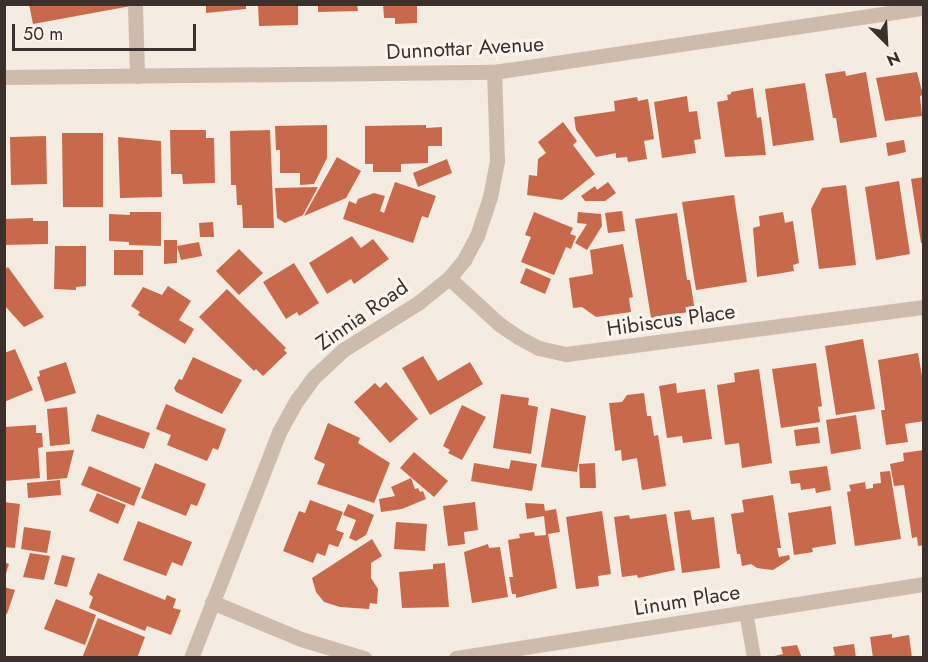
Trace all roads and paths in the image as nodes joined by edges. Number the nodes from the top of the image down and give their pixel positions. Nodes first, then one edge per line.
1 (135, 4) edge
2 (924, 8) edge
3 (494, 72) junction
4 (137, 76) junction
5 (4, 77) edge
6 (449, 278) junction
7 (924, 307) edge
8 (924, 584) edge
9 (212, 602) junction
10 (746, 612) junction
11 (191, 657) edge
12 (364, 657) edge
13 (456, 657) edge
14 (754, 657) edge

1 - 4 street
2 - 3 street, Dunnottar Avenue
3 - 4 street, Dunnottar Avenue
3 - 6 street, Zinnia Road
4 - 5 street, Dunnottar Avenue
6 - 7 street, Hibiscus Place
6 - 9 street, Zinnia Road
8 - 10 street, Linum Place
9 - 11 street, Zinnia Road
9 - 12 street
10 - 13 street, Linum Place
10 - 14 lane

